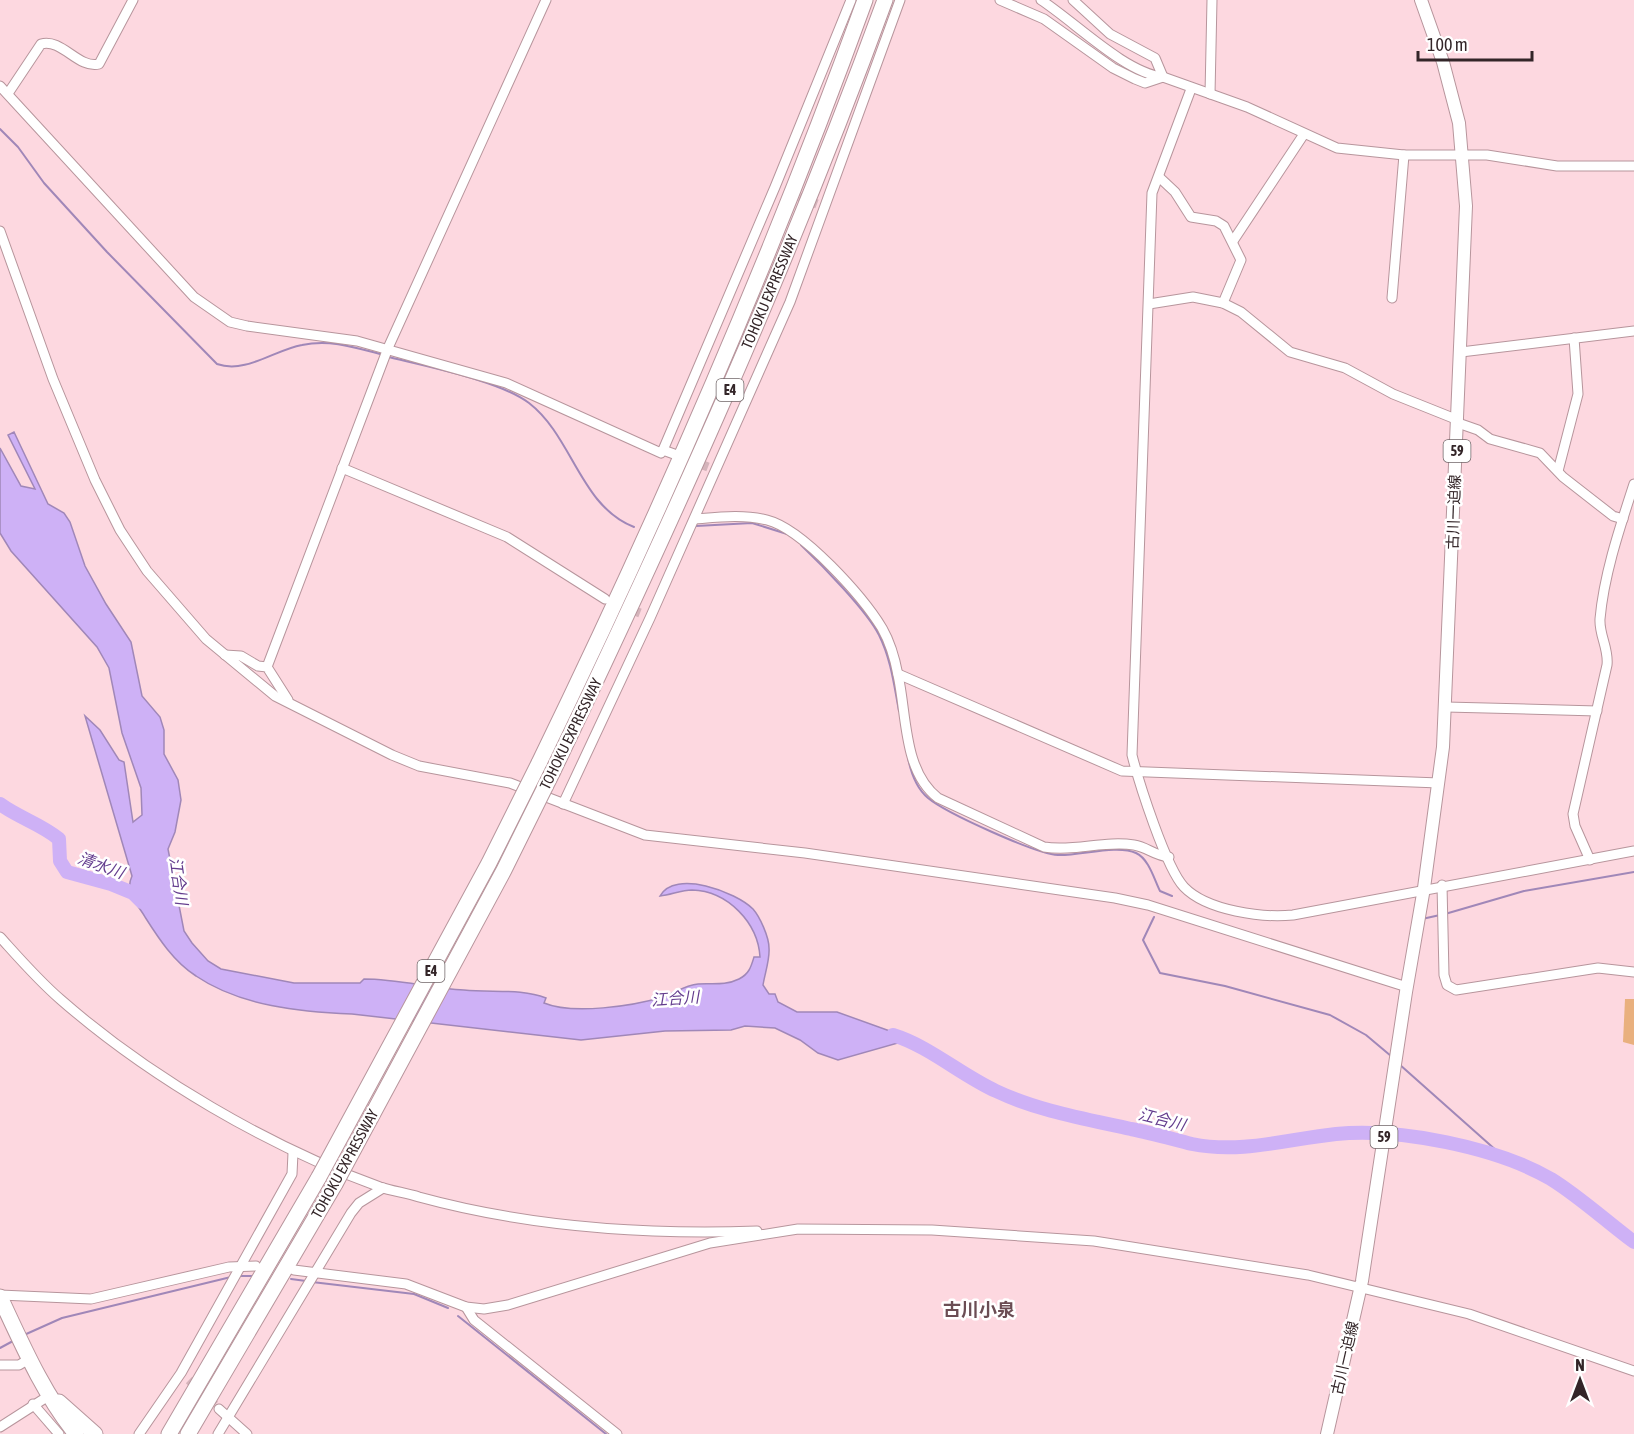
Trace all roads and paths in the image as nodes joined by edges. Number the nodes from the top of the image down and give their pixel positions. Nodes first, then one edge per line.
1 (134, 0) edge
2 (546, 0) edge
3 (851, 0) edge
4 (866, 0) edge
5 (885, 0) edge
6 (900, 0) edge
7 (1000, 0) edge
8 (1041, 0) edge
9 (1073, 0) edge
10 (1212, 0) edge
11 (1421, 0) edge
12 (1163, 77) junction
13 (0, 86) edge
14 (1191, 89) junction
15 (9, 92) junction
16 (1210, 94) junction
17 (1304, 134) junction
18 (1404, 155) junction
19 (1463, 155) junction
20 (1634, 166) edge
21 (1159, 177) junction
22 (0, 231) edge
23 (1233, 241) junction
24 (1392, 298) dead end
25 (1223, 303) junction
26 (1149, 304) junction
27 (1634, 331) edge
28 (1574, 338) junction
29 (388, 348) junction
30 (1461, 352) junction
31 (1458, 421) junction
32 (663, 450) junction
33 (674, 454) tunnel mouth
34 (342, 468) junction
35 (1558, 471) junction
36 (1634, 484) edge
37 (695, 519) junction
38 (1623, 519) junction
39 (605, 600) tunnel mouth
40 (640, 614) tunnel mouth
41 (650, 618) junction
42 (225, 655) junction
43 (267, 667) junction
44 (898, 674) junction
45 (288, 700) junction
46 (1446, 707) junction
47 (1597, 711) junction
48 (1137, 773) junction
49 (1439, 783) junction
50 (563, 804) junction
51 (1634, 851) edge
52 (1169, 857) junction
53 (1590, 860) junction
54 (1442, 885) junction
55 (1424, 888) junction
56 (0, 937) edge
57 (1634, 972) edge
58 (1406, 990) junction
59 (293, 1153) junction
60 (383, 1188) junction
61 (798, 1229) junction
62 (256, 1266) dead end
63 (294, 1270) dead end
64 (237, 1273) junction
65 (310, 1278) junction
66 (1362, 1285) junction
67 (0, 1296) edge
68 (466, 1307) junction
69 (26, 1354) junction
70 (0, 1365) edge
71 (1634, 1371) edge
72 (50, 1395) junction
73 (33, 1404) junction
74 (219, 1409) tunnel mouth
75 (229, 1417) junction
76 (0, 1427) edge
77 (59, 1434) edge
78 (76, 1434) edge
79 (95, 1434) edge
80 (139, 1434) edge
81 (169, 1434) edge
82 (188, 1434) edge
83 (218, 1434) edge
84 (247, 1434) edge
85 (617, 1434) edge
86 (1327, 1434) edge

1 - 15 street
2 - 29 street
3 - 32 street
4 - 81 highway, TOHOKU EXPRESSWAY / E4, bridge
5 - 82 highway, TOHOKU EXPRESSWAY / E4, bridge
6 - 37 street
7 - 12 street
8 - 12 street
9 - 12 street
10 - 16 street
11 - 19 main road, 古川一迫線 / 59
12 - 14 street
13 - 15 street
14 - 16 street
14 - 21 street
15 - 29 street
16 - 17 street
17 - 18 street
17 - 23 street
18 - 19 street
18 - 24 street
19 - 20 street
19 - 30 main road, 古川一迫線 / 59
21 - 23 street
21 - 26 street
22 - 42 street
23 - 25 street
25 - 26 street
25 - 31 street
26 - 48 street
27 - 28 street
28 - 30 street
28 - 35 street
29 - 32 street
29 - 34 street
30 - 31 main road, 古川一迫線 / 59
31 - 35 street
31 - 46 main road, 古川一迫線 / 59
32 - 33 street
34 - 39 street
34 - 43 street
35 - 38 street
36 - 38 street
37 - 41 street
37 - 44 street
38 - 47 street
40 - 41 street
41 - 50 street
42 - 43 street
42 - 45 street
43 - 45 street
44 - 48 street
44 - 52 street
45 - 50 street
46 - 47 street
46 - 49 main road, 古川一迫線 / 59
47 - 53 street
48 - 49 street
48 - 52 street
49 - 55 main road, 古川一迫線 / 59
50 - 58 street
51 - 53 street
52 - 55 street
53 - 54 street
54 - 55 street
54 - 57 street
55 - 58 main road, 古川一迫線 / 59
56 - 59 street
58 - 66 main road, 59
59 - 60 street
59 - 64 street
60 - 61 street
60 - 65 street
61 - 66 street
61 - 68 street
62 - 64 street
63 - 65 street
64 - 67 street
64 - 80 street
65 - 68 street
65 - 75 street
66 - 71 street
66 - 86 main road, 古川一迫線 / 59
67 - 69 highway
68 - 85 street
69 - 70 street
69 - 72 highway
72 - 73 street
72 - 78 highway
72 - 79 highway
73 - 76 street
73 - 77 street
74 - 75 street
75 - 83 street
75 - 84 street

